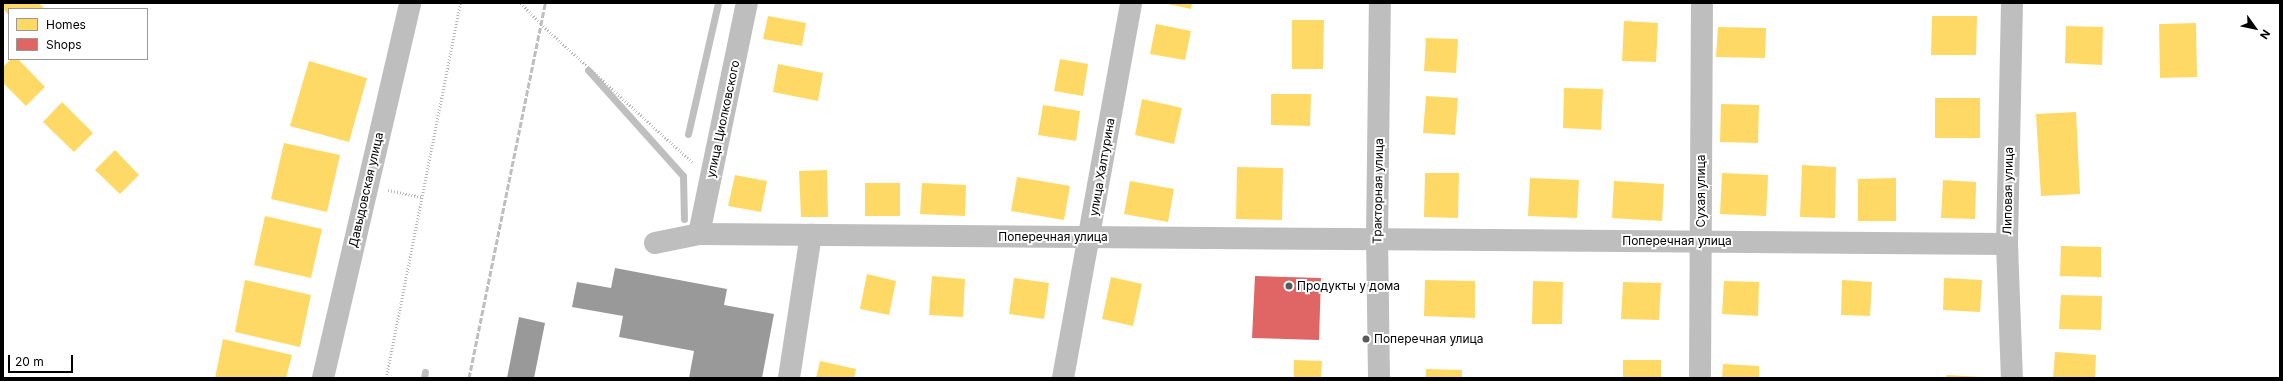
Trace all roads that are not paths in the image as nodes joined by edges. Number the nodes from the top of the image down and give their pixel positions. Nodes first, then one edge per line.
1 (410, 3) edge
2 (747, 3) edge
3 (1131, 3) edge
4 (1380, 3) edge
5 (1702, 3) edge
6 (2012, 3) edge
7 (699, 234) junction
8 (811, 235) junction
9 (1089, 237) junction
10 (1377, 239) junction
11 (1701, 242) junction
12 (655, 243) dead end
13 (2007, 244) junction
14 (323, 378) edge
15 (788, 378) edge
16 (1063, 378) edge
17 (1380, 378) edge
18 (1700, 378) edge
19 (2012, 378) edge

1 - 14 street, Давыдовская улица
2 - 7 street, улица Циолковского
3 - 9 street, улица Халтурина
4 - 10 street, Тракторная улица
5 - 11 street, Сухая улица
6 - 13 street, Липовая улица
7 - 8 street, Поперечная улица
7 - 12 street, Поперечная улица
8 - 9 street, Поперечная улица
8 - 15 street
9 - 10 street, Поперечная улица
9 - 16 street, улица Халтурина
10 - 11 street, Поперечная улица
10 - 17 street, Тракторная улица
11 - 13 street, Поперечная улица
11 - 18 street, Сухая улица
13 - 19 street, Липовая улица

